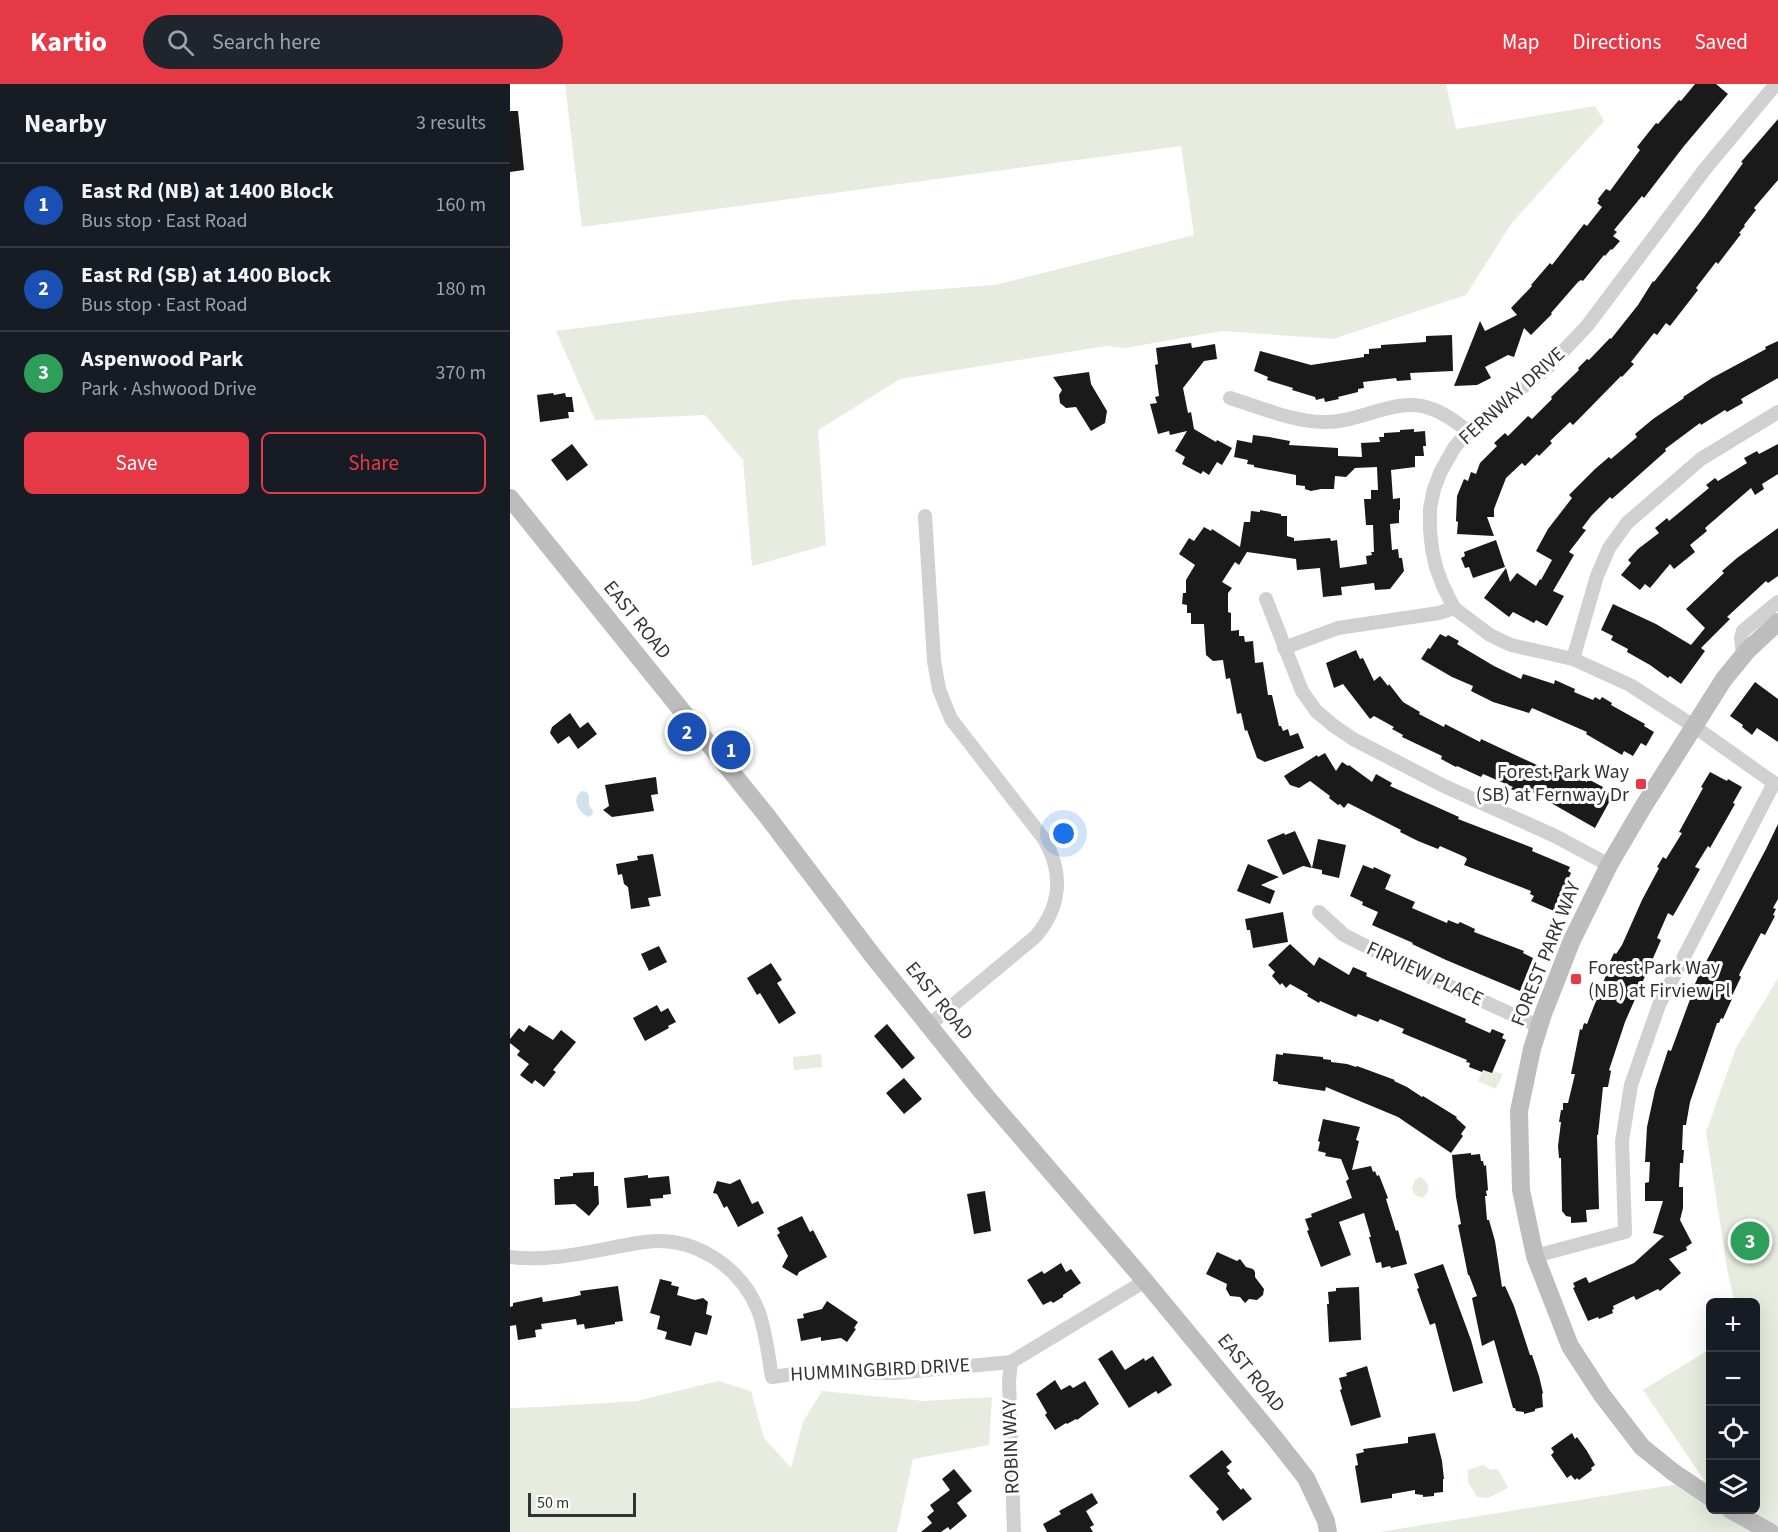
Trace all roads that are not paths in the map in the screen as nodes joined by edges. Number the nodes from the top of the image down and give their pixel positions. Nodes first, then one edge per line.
1 (1776, 84) edge
2 (1230, 398) dead end
3 (1778, 412) edge
4 (1468, 431) junction
5 (510, 498) edge
6 (925, 516) dead end
7 (1266, 599) dead end
8 (1778, 602) edge
9 (1454, 608) junction
10 (1778, 622) edge
11 (1284, 648) junction
12 (1743, 655) junction
13 (1573, 659) junction
14 (1695, 726) junction
15 (1609, 865) junction
16 (1319, 912) dead end
17 (929, 1025) junction
18 (1538, 1026) junction
19 (1535, 1256) junction
20 (510, 1257) edge
21 (1145, 1281) junction
22 (1011, 1362) junction
23 (1706, 1494) edge
24 (1739, 1514) edge
25 (1014, 1532) edge
26 (1329, 1532) edge
27 (1770, 1532) edge

1 - 4 street, FERNWAY DRIVE
2 - 4 street
3 - 13 street
4 - 9 street, FERNWAY DRIVE
5 - 17 main road, EAST ROAD
6 - 17 street
7 - 11 street
8 - 12 street, FOREST PARK WAY
9 - 11 street
9 - 13 street, FERNWAY DRIVE
10 - 12 main road, FOREST PARK WAY
11 - 15 street
12 - 14 main road, FOREST PARK WAY
13 - 14 street, FERNWAY DRIVE
14 - 15 main road, FOREST PARK WAY
14 - 19 street, FERNWAY DRIVE
15 - 18 main road, FOREST PARK WAY
16 - 18 street, FIRVIEW PLACE
17 - 21 main road, EAST ROAD
18 - 19 main road, FOREST PARK WAY
19 - 23 main road, FOREST PARK WAY
20 - 22 street, HUMMINGBIRD DRIVE
21 - 22 street, HUMMINGBIRD DRIVE
21 - 26 main road, EAST ROAD
22 - 25 street, ROBIN WAY
24 - 27 main road

